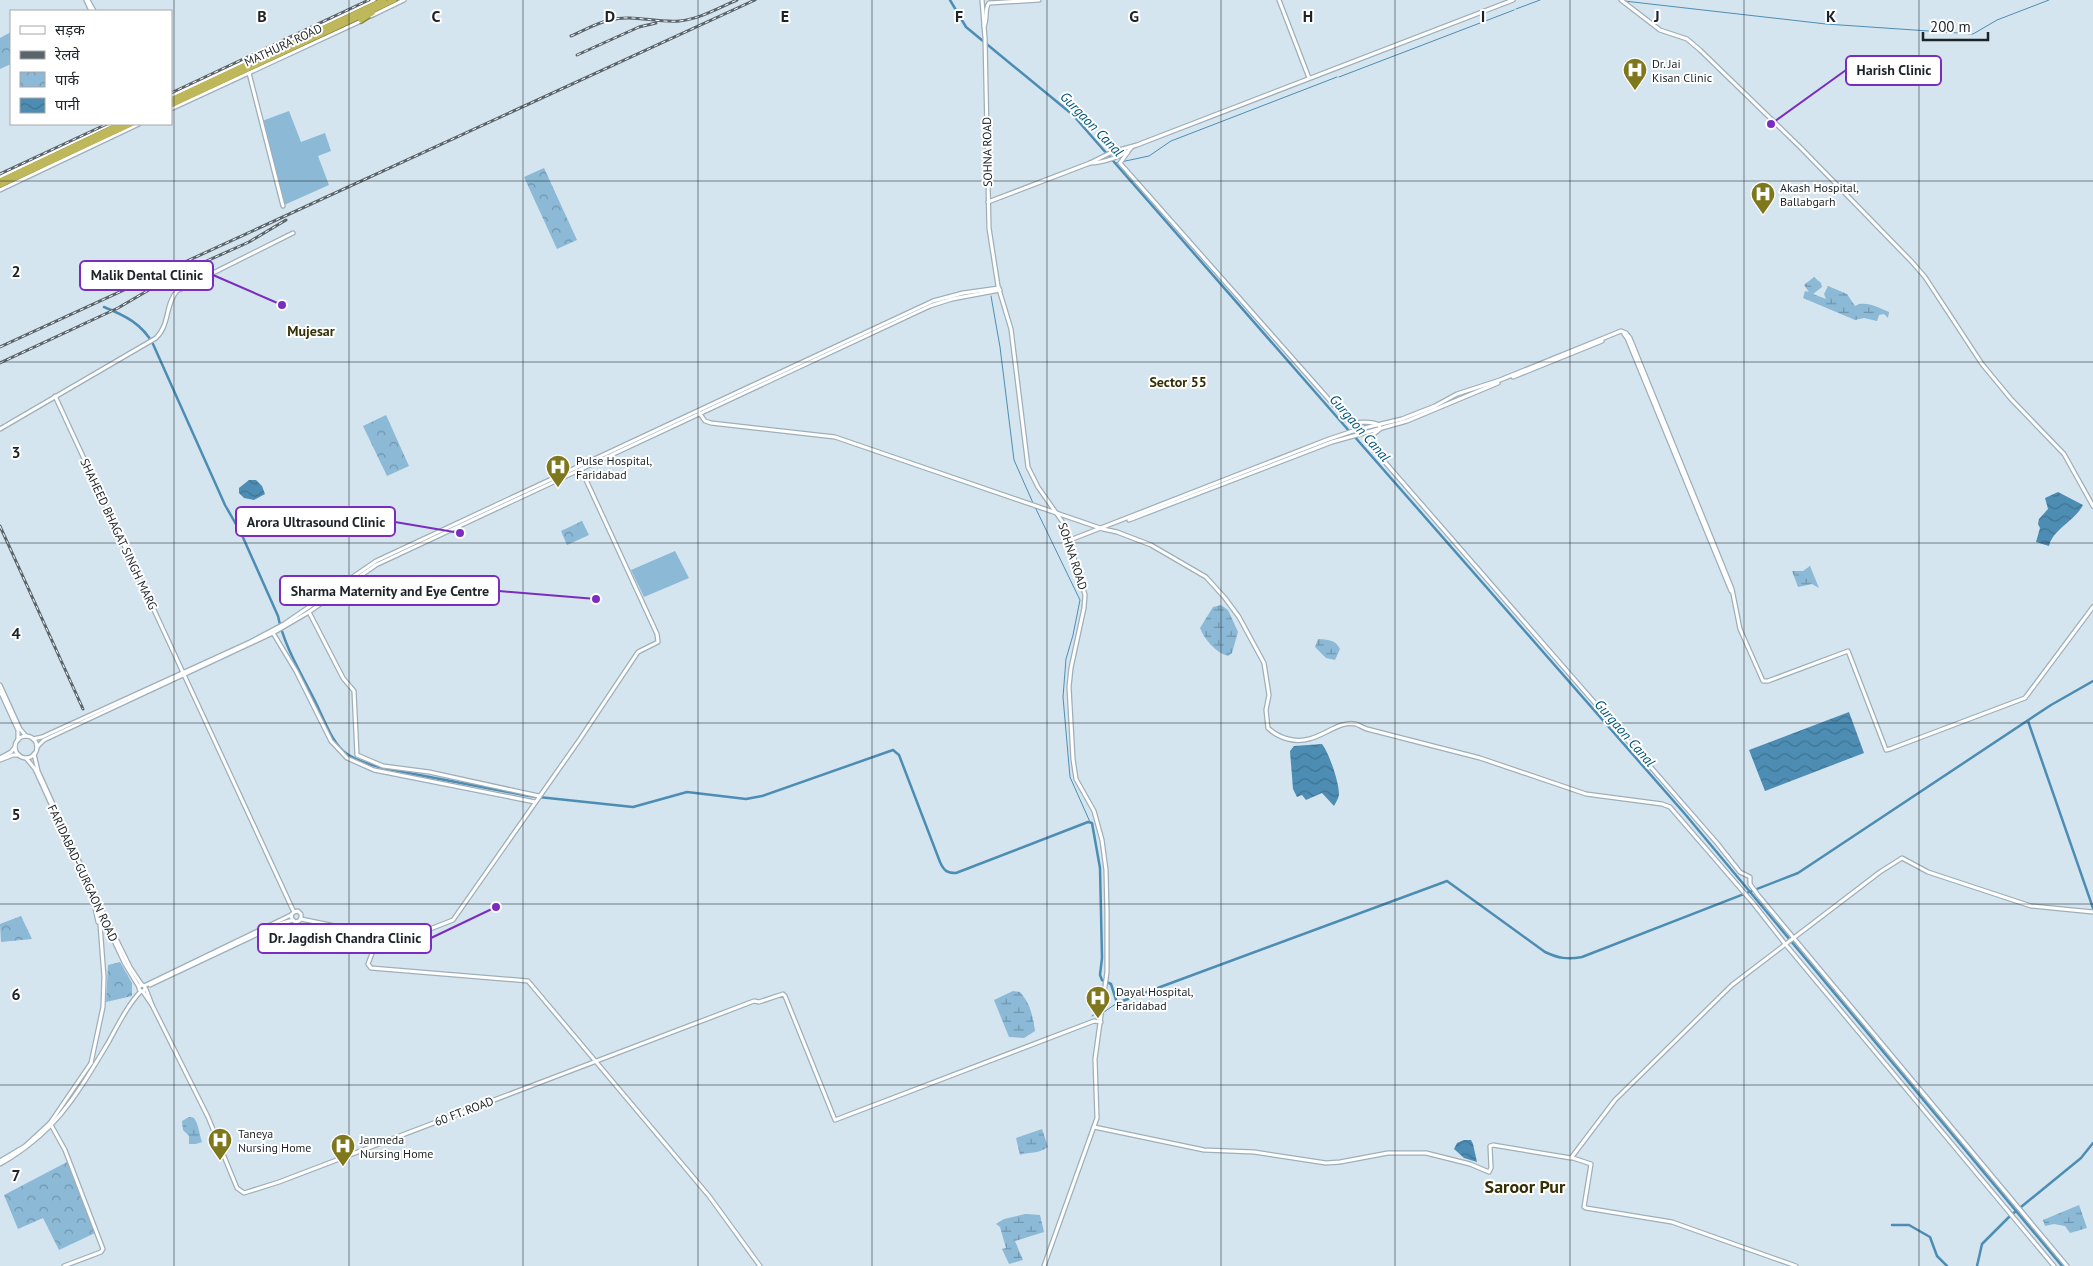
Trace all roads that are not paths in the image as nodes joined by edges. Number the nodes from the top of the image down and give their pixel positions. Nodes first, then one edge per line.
1 (374, 0) edge
2 (394, 0) edge
3 (404, 0) edge
4 (982, 0) edge
5 (1038, 0) edge
6 (1279, 0) edge
7 (1513, 0) edge
8 (1621, 0) edge
9 (383, 3) edge
10 (362, 20) junction
11 (984, 26) junction
12 (239, 70) junction
13 (248, 72) junction
14 (1309, 78) junction
15 (172, 96) edge
16 (172, 100) edge
17 (172, 104) edge
18 (172, 109) edge
19 (109, 125) edge
20 (119, 125) edge
21 (129, 125) edge
22 (137, 125) edge
23 (1132, 147) junction
24 (1128, 152) junction
25 (1090, 163) junction
26 (0, 178) edge
27 (0, 185) edge
28 (0, 190) edge
29 (988, 202) junction
30 (283, 206) dead end
31 (293, 233) dead end
32 (999, 289) junction
33 (55, 396) junction
34 (699, 412) junction
35 (1379, 427) junction
36 (0, 429) edge
37 (1355, 433) junction
38 (580, 468) junction
39 (2093, 506) edge
40 (1058, 513) junction
41 (1102, 528) junction
42 (1070, 541) junction
43 (2093, 607) edge
44 (309, 612) junction
45 (285, 625) junction
46 (277, 629) junction
47 (273, 633) junction
48 (184, 674) junction
49 (0, 685) edge
50 (0, 691) edge
51 (26, 736) junction
52 (33, 739) junction
53 (18, 740) junction
54 (16, 745) junction
55 (37, 747) junction
56 (34, 754) junction
57 (19, 756) junction
58 (26, 758) junction
59 (0, 759) edge
60 (539, 796) junction
61 (535, 802) junction
62 (92, 894) junction
63 (98, 901) junction
64 (98, 907) junction
65 (2092, 912) edge
66 (292, 914) junction
67 (301, 919) junction
68 (292, 920) junction
69 (99, 922) junction
70 (1794, 939) junction
71 (1786, 944) junction
72 (374, 948) junction
73 (143, 988) junction
74 (1100, 1022) junction
75 (595, 1061) junction
76 (92, 1063) junction
77 (51, 1124) junction
78 (1094, 1127) junction
79 (1572, 1157) junction
80 (0, 1163) edge
81 (64, 1266) edge
82 (760, 1266) edge
83 (1044, 1266) edge
84 (1796, 1266) edge
85 (2054, 1266) edge
86 (2067, 1266) edge

1 - 15 street, MATHURA ROAD
2 - 9 highway
3 - 10 street, MATHURA ROAD
4 - 11 street
5 - 11 street
6 - 14 street
7 - 14 street
8 - 39 street
9 - 10 highway
9 - 12 highway
10 - 13 street, MATHURA ROAD
11 - 29 street, SOHNA ROAD
12 - 16 highway
12 - 17 highway
13 - 18 street, MATHURA ROAD
13 - 30 street
14 - 23 street
19 - 26 street
20 - 26 highway
21 - 27 highway
22 - 28 street
23 - 24 street
23 - 25 street
24 - 25 street
24 - 35 street
25 - 29 street
29 - 32 street, SOHNA ROAD
31 - 33 street
32 - 34 street
32 - 40 street, SOHNA ROAD
33 - 36 street
33 - 48 street, SHAHEED BHAGAT SINGH MARG
34 - 38 street
34 - 40 street
35 - 37 street
35 - 43 street
35 - 70 street
37 - 41 street
37 - 41 street
38 - 44 street
38 - 45 street
38 - 60 street
40 - 41 street
40 - 42 street, SOHNA ROAD
41 - 42 street
41 - 71 street
42 - 74 street, SOHNA ROAD
44 - 45 street
44 - 60 street
45 - 46 street
46 - 47 street
46 - 48 street
47 - 48 street
47 - 61 street
48 - 52 street
48 - 55 street
48 - 66 street, SHAHEED BHAGAT SINGH MARG
49 - 51 street
50 - 53 street
51 - 52 street
51 - 53 street
52 - 55 street
53 - 54 street
54 - 57 street
54 - 59 street
55 - 56 street
56 - 58 street
56 - 63 street, FARIDABAD-GURGAON ROAD
57 - 58 street
57 - 59 street
58 - 62 street, FARIDABAD-GURGAON ROAD
60 - 61 street
61 - 72 street
62 - 64 street, FARIDABAD-GURGAON ROAD
62 - 69 street
63 - 64 street
63 - 73 street, FARIDABAD-GURGAON ROAD
64 - 69 street
64 - 73 street, FARIDABAD-GURGAON ROAD
65 - 70 street
66 - 67 street
66 - 68 street
66 - 73 street
67 - 68 street
67 - 72 street
68 - 73 street
69 - 76 street
70 - 71 street
70 - 86 street
71 - 79 street
71 - 85 street
72 - 75 street
73 - 75 street, 60 FT. ROAD
73 - 76 street
74 - 75 street, 60 FT. ROAD
74 - 78 street, SOHNA ROAD
75 - 82 street
76 - 77 street
77 - 80 street
77 - 81 street
78 - 79 street
78 - 83 street, SOHNA ROAD
79 - 84 street

